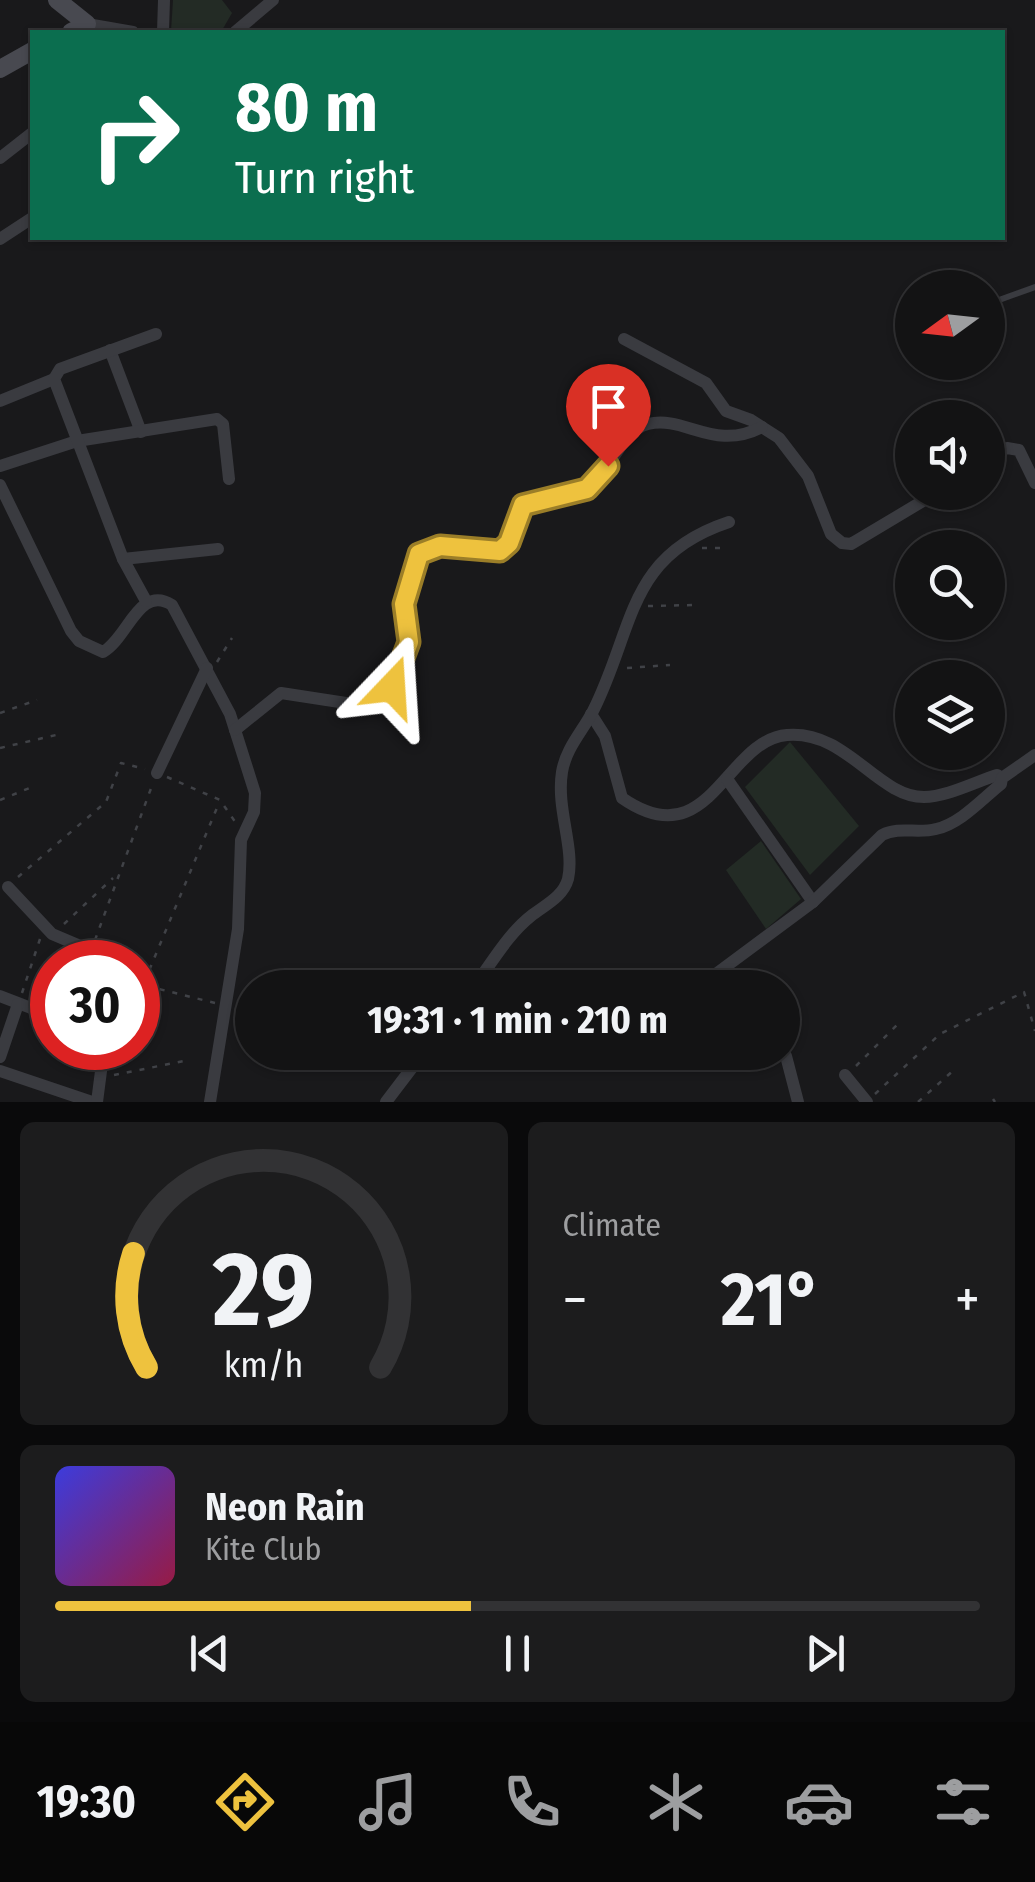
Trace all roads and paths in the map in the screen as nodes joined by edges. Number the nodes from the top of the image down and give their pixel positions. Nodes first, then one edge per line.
1 (57, 0) edge
2 (164, 0) edge
3 (273, 0) edge
4 (79, 28) edge
5 (106, 30) edge
6 (164, 30) edge
7 (237, 30) edge
8 (30, 52) edge
9 (0, 69) edge
10 (30, 134) edge
11 (0, 158) edge
12 (30, 219) edge
13 (0, 239) edge
14 (1035, 287) edge
15 (1005, 298) edge
16 (156, 334) dead end
17 (624, 339) dead end
18 (110, 350) junction
19 (54, 379) junction
20 (0, 401) edge
21 (762, 427) junction
22 (141, 432) junction
23 (78, 440) junction
24 (1005, 449) edge
25 (0, 466) edge
26 (229, 479) dead end
27 (1035, 483) edge
28 (0, 485) edge
29 (908, 510) edge
30 (729, 522) dead end
31 (218, 549) dead end
32 (122, 559) junction
33 (146, 601) junction
34 (696, 605) dead end
35 (635, 606) junction
36 (232, 638) dead end
37 (670, 665) dead end
38 (208, 670) junction
39 (610, 670) junction
40 (37, 700) dead end
41 (0, 713) edge
42 (591, 714) junction
43 (235, 730) junction
44 (56, 735) dead end
45 (0, 748) edge
46 (1035, 755) edge
47 (157, 773) junction
48 (1002, 778) junction
49 (727, 780) junction
50 (32, 787) dead end
51 (0, 800) edge
52 (220, 800) junction
53 (241, 840) junction
54 (116, 874) junction
55 (8, 887) joint
56 (813, 902) junction
57 (52, 934) junction
58 (67, 940) edge
59 (96, 940) edge
60 (488, 970) edge
61 (720, 970) edge
62 (0, 996) edge
63 (216, 1003) dead end
64 (18, 1004) junction
65 (30, 1008) edge
66 (901, 1021) dead end
67 (1035, 1031) edge
68 (0, 1057) edge
69 (184, 1061) dead end
70 (160, 1066) edge
71 (955, 1069) dead end
72 (101, 1070) joint
73 (141, 1070) edge
74 (410, 1070) edge
75 (790, 1070) edge
76 (0, 1071) edge
77 (844, 1075) joint
78 (94, 1102) edge
79 (210, 1102) edge
80 (386, 1102) edge
81 (798, 1102) edge
82 (866, 1102) edge
83 (918, 1102) edge

1 - 4 street
2 - 6 street
3 - 7 street
4 - 5 street
8 - 9 street
10 - 11 street
12 - 13 street
14 - 15 lane
16 - 18 street
17 - 21 street
18 - 19 street
18 - 22 street
19 - 20 street
19 - 23 street
21 - 29 street
21 - 43 street
22 - 23 street
22 - 26 street
23 - 25 street
23 - 32 street
24 - 27 street
28 - 33 street
30 - 35 street
31 - 32 street
32 - 33 street
33 - 38 street
34 - 35 path
35 - 39 street
36 - 38 path
37 - 39 path
38 - 43 street
38 - 47 street
39 - 42 street
40 - 41 path
42 - 49 street
42 - 60 street
43 - 53 street
44 - 45 path
46 - 48 street
47 - 52 path
47 - 54 path
47 - 55 path
48 - 49 street
48 - 56 street
49 - 56 street
50 - 51 path
52 - 53 path
52 - 63 path
53 - 79 street
54 - 57 path
54 - 59 path
55 - 57 street
56 - 61 street
57 - 58 street
57 - 64 path
62 - 64 street
64 - 65 street
64 - 68 street
66 - 77 path
67 - 82 path
69 - 70 path
71 - 83 path
72 - 73 path
72 - 78 street
74 - 80 street
75 - 81 street
76 - 78 street
77 - 82 street

